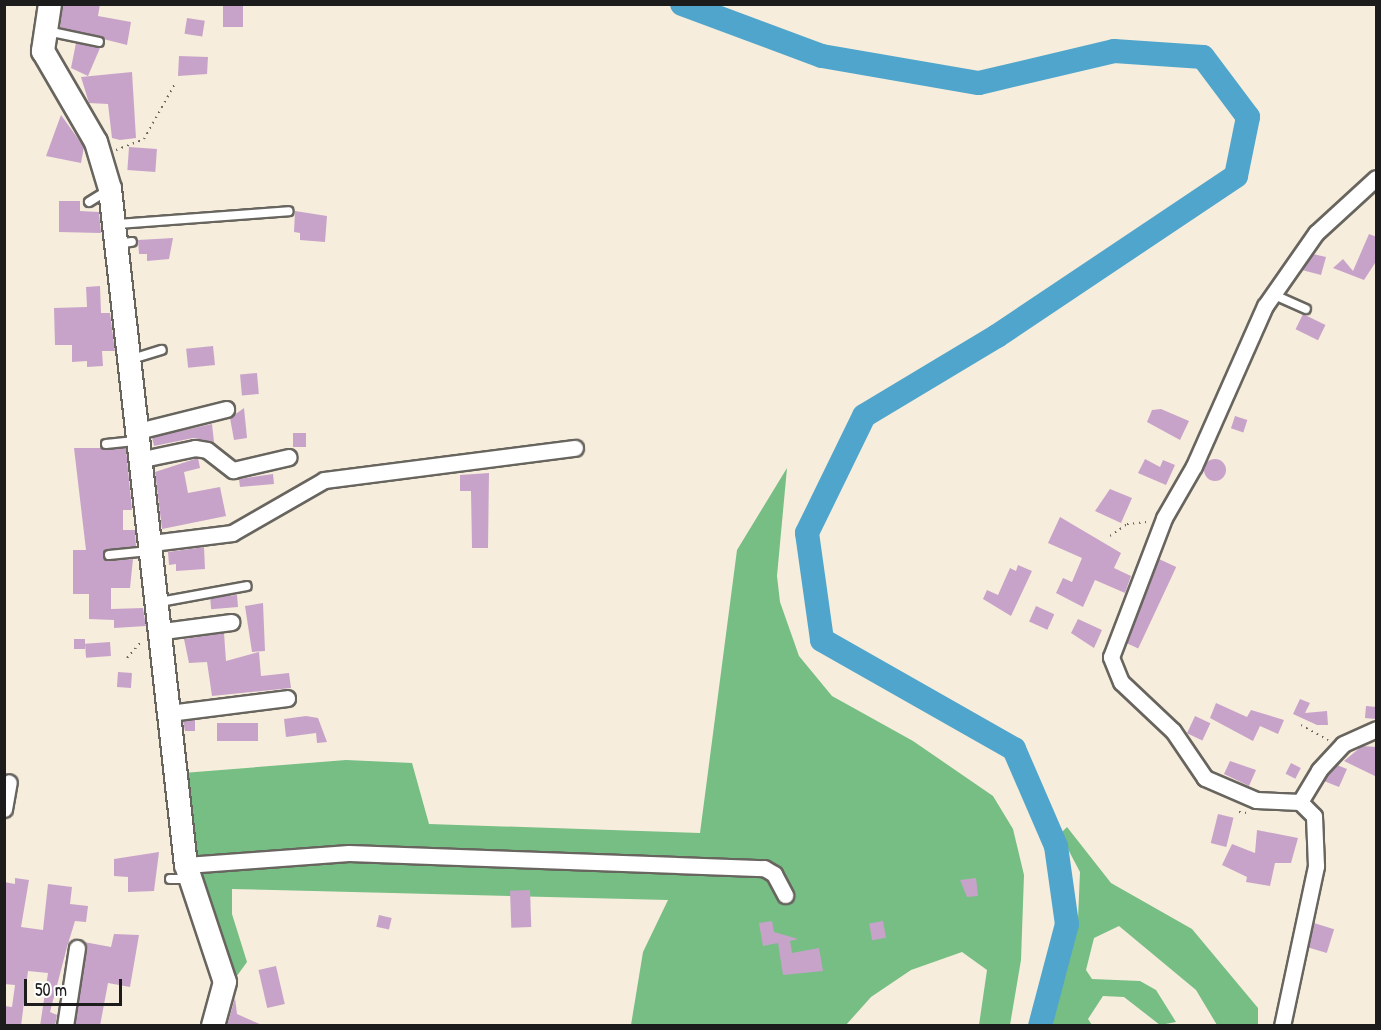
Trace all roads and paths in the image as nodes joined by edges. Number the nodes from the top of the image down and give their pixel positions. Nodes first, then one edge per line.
1 (50, 4) edge
2 (43, 30) junction
3 (99, 42) dead end
4 (176, 82) dead end
5 (101, 153) junction
6 (1377, 178) edge
7 (110, 189) junction
8 (89, 202) dead end
9 (289, 211) dead end
10 (118, 237) junction
11 (1272, 294) junction
12 (1306, 309) dead end
13 (162, 350) dead end
14 (125, 362) junction
15 (226, 409) dead end
16 (106, 444) dead end
17 (136, 444) junction
18 (575, 448) dead end
19 (289, 457) dead end
20 (1164, 518) junction
21 (1110, 536) dead end
22 (153, 547) junction
23 (109, 555) dead end
24 (247, 586) dead end
25 (153, 590) junction
26 (231, 622) dead end
27 (163, 631) junction
28 (287, 698) dead end
29 (169, 713) junction
30 (1301, 725) dead end
31 (1377, 729) edge
32 (1343, 744) junction
33 (9, 782) dead end
34 (1300, 802) junction
35 (4, 809) edge
36 (183, 875) junction
37 (785, 895) dead end
38 (77, 948) dead end
39 (65, 1026) edge
40 (213, 1026) edge
41 (1282, 1026) edge

1 - 2 street
2 - 3 lane
2 - 5 street
4 - 5 path
5 - 7 street
6 - 11 street
7 - 8 lane
7 - 10 street
9 - 10 lane
10 - 14 street
11 - 12 lane
11 - 20 street
13 - 14 lane
14 - 17 street
15 - 17 street
16 - 17 lane
17 - 19 street
17 - 22 street
18 - 22 street
20 - 21 path
20 - 34 street
22 - 23 lane
22 - 25 street
24 - 25 lane
25 - 27 street
26 - 27 street
27 - 29 street
28 - 29 street
29 - 36 street
30 - 32 path
31 - 32 street
32 - 34 street
33 - 35 street
34 - 41 street
36 - 37 street
36 - 40 street
38 - 39 street

